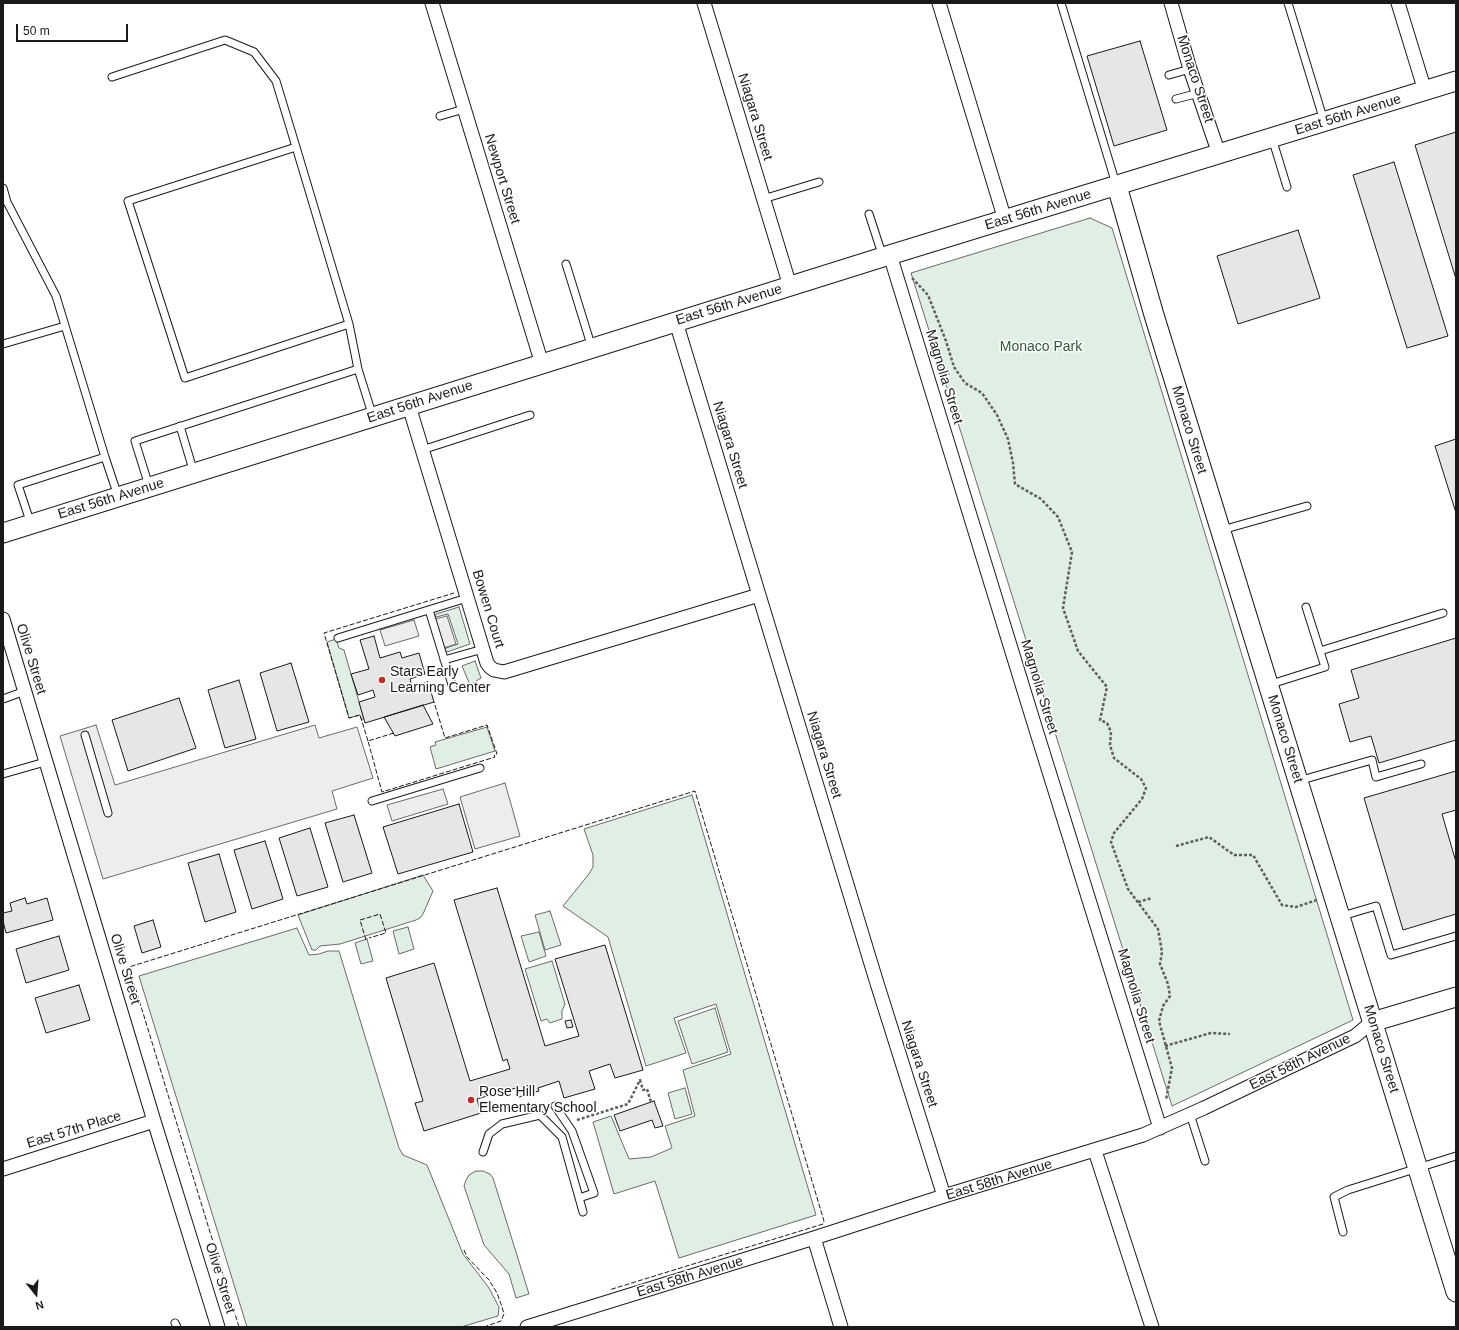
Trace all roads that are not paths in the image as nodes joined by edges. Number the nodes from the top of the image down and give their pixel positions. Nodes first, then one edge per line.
1 (432, 3) edge
2 (704, 3) edge
3 (939, 3) edge
4 (1061, 3) edge
5 (1171, 3) edge
6 (1288, 3) edge
7 (1398, 3) edge
8 (1190, 69) junction
9 (1169, 76) dead end
10 (112, 77) dead end
11 (1456, 81) edge
12 (1425, 91) junction
13 (1198, 93) junction
14 (1176, 99) dead end
15 (464, 108) junction
16 (440, 116) dead end
17 (1324, 123) junction
18 (1272, 138) junction
19 (296, 147) junction
20 (1219, 154) junction
21 (820, 182) dead end
22 (1117, 186) junction
23 (1287, 187) dead end
24 (3, 188) edge
25 (763, 199) junction
26 (869, 214) dead end
27 (1005, 220) junction
28 (886, 256) junction
29 (566, 264) dead end
30 (790, 286) junction
31 (676, 322) junction
32 (349, 324) junction
33 (65, 326) junction
34 (3, 344) edge
35 (592, 348) junction
36 (542, 364) junction
37 (358, 369) junction
38 (409, 406) junction
39 (530, 415) dead end
40 (373, 417) junction
41 (180, 426) junction
42 (422, 450) junction
43 (105, 457) junction
44 (194, 473) junction
45 (150, 487) junction
46 (118, 497) junction
47 (1307, 506) dead end
48 (31, 524) junction
49 (1220, 531) junction
50 (3, 533) edge
51 (759, 595) junction
52 (467, 598) junction
53 (1306, 607) dead end
54 (429, 610) junction
55 (1443, 613) dead end
56 (3, 619) edge
57 (338, 638) dead end
58 (483, 649) junction
59 (1320, 651) junction
60 (444, 660) junction
61 (1268, 685) junction
62 (453, 688) dead end
63 (25, 692) junction
64 (3, 698) edge
65 (85, 735) dead end
66 (45, 762) junction
67 (1421, 764) dead end
68 (480, 768) dead end
69 (3, 774) edge
70 (1298, 781) junction
71 (372, 801) dead end
72 (108, 813) dead end
73 (1340, 917) junction
74 (1456, 936) edge
75 (1456, 997) edge
76 (1372, 1022) junction
77 (555, 1106) dead end
78 (1190, 1114) junction
79 (154, 1121) junction
80 (1160, 1128) junction
81 (1095, 1151) junction
82 (483, 1152) dead end
83 (1456, 1156) edge
84 (1205, 1161) dead end
85 (3, 1169) edge
86 (1418, 1169) junction
87 (944, 1196) junction
88 (579, 1198) junction
89 (583, 1212) dead end
90 (1344, 1232) dead end
91 (814, 1238) junction
92 (1456, 1292) edge
93 (218, 1327) edge
94 (529, 1327) edge
95 (841, 1327) edge
96 (1152, 1327) edge

1 - 15 street, Newport Street
2 - 25 street, Niagara Street
3 - 27 street
4 - 22 lane
5 - 8 street, Monaco Street
6 - 17 lane
7 - 12 street
8 - 9 lane
8 - 13 street, Monaco Street
10 - 19 lane
11 - 12 main road, East 56th Avenue
12 - 17 main road, East 56th Avenue
13 - 14 lane
13 - 20 street, Monaco Street
15 - 16 lane
15 - 36 street, Newport Street
17 - 18 main road, East 56th Avenue
18 - 20 main road, East 56th Avenue
18 - 23 lane
19 - 32 lane
19 - 32 lane
20 - 22 main road, East 56th Avenue
21 - 25 lane
22 - 27 main road, East 56th Avenue
22 - 49 main road, Monaco Street
24 - 33 lane
25 - 30 street, Niagara Street
26 - 28 lane
27 - 28 main road, East 56th Avenue
28 - 30 main road, East 56th Avenue
28 - 80 street, Magnolia Street
29 - 35 lane
30 - 31 main road, East 56th Avenue
31 - 35 main road, East 56th Avenue
31 - 51 street, Niagara Street
32 - 37 lane
33 - 34 lane
33 - 43 lane
35 - 36 main road, East 56th Avenue
36 - 38 main road, East 56th Avenue
37 - 40 lane
37 - 41 lane
38 - 40 main road, East 56th Avenue
38 - 42 street, Bowen Court
39 - 42 lane
40 - 44 main road, East 56th Avenue
41 - 44 lane
41 - 45 lane
42 - 52 street, Bowen Court
43 - 46 lane
43 - 48 lane
44 - 45 main road, East 56th Avenue
45 - 46 main road, East 56th Avenue
46 - 48 main road, East 56th Avenue
47 - 49 lane
48 - 50 main road, East 56th Avenue
49 - 61 main road, Monaco Street
51 - 58 street, Bowen Court
51 - 87 street, Niagara Street
52 - 54 lane
52 - 58 street, Bowen Court
53 - 59 lane
54 - 57 lane
54 - 60 lane
55 - 59 lane
56 - 63 street, Olive Street
58 - 60 lane
59 - 61 lane
60 - 62 lane
61 - 70 main road, Monaco Street
63 - 64 lane
63 - 66 street, Olive Street
65 - 72 lane
66 - 69 lane
66 - 79 street, Olive Street
67 - 70 lane
68 - 71 lane
70 - 73 main road, Monaco Street
73 - 74 lane
73 - 76 main road, Monaco Street
75 - 76 main road, East 58th Avenue
76 - 78 street, East 58th Avenue
76 - 86 main road, Monaco Street
77 - 88 lane
78 - 80 street, East 58th Avenue
78 - 84 lane
79 - 85 street, East 57th Place
79 - 93 street, Olive Street
80 - 81 street, East 58th Avenue
81 - 87 street, East 58th Avenue
81 - 96 street
82 - 88 lane
83 - 86 lane
86 - 90 lane
86 - 92 main road, Monaco Street
87 - 91 street, East 58th Avenue
88 - 89 lane
91 - 94 street, East 58th Avenue
91 - 95 street

